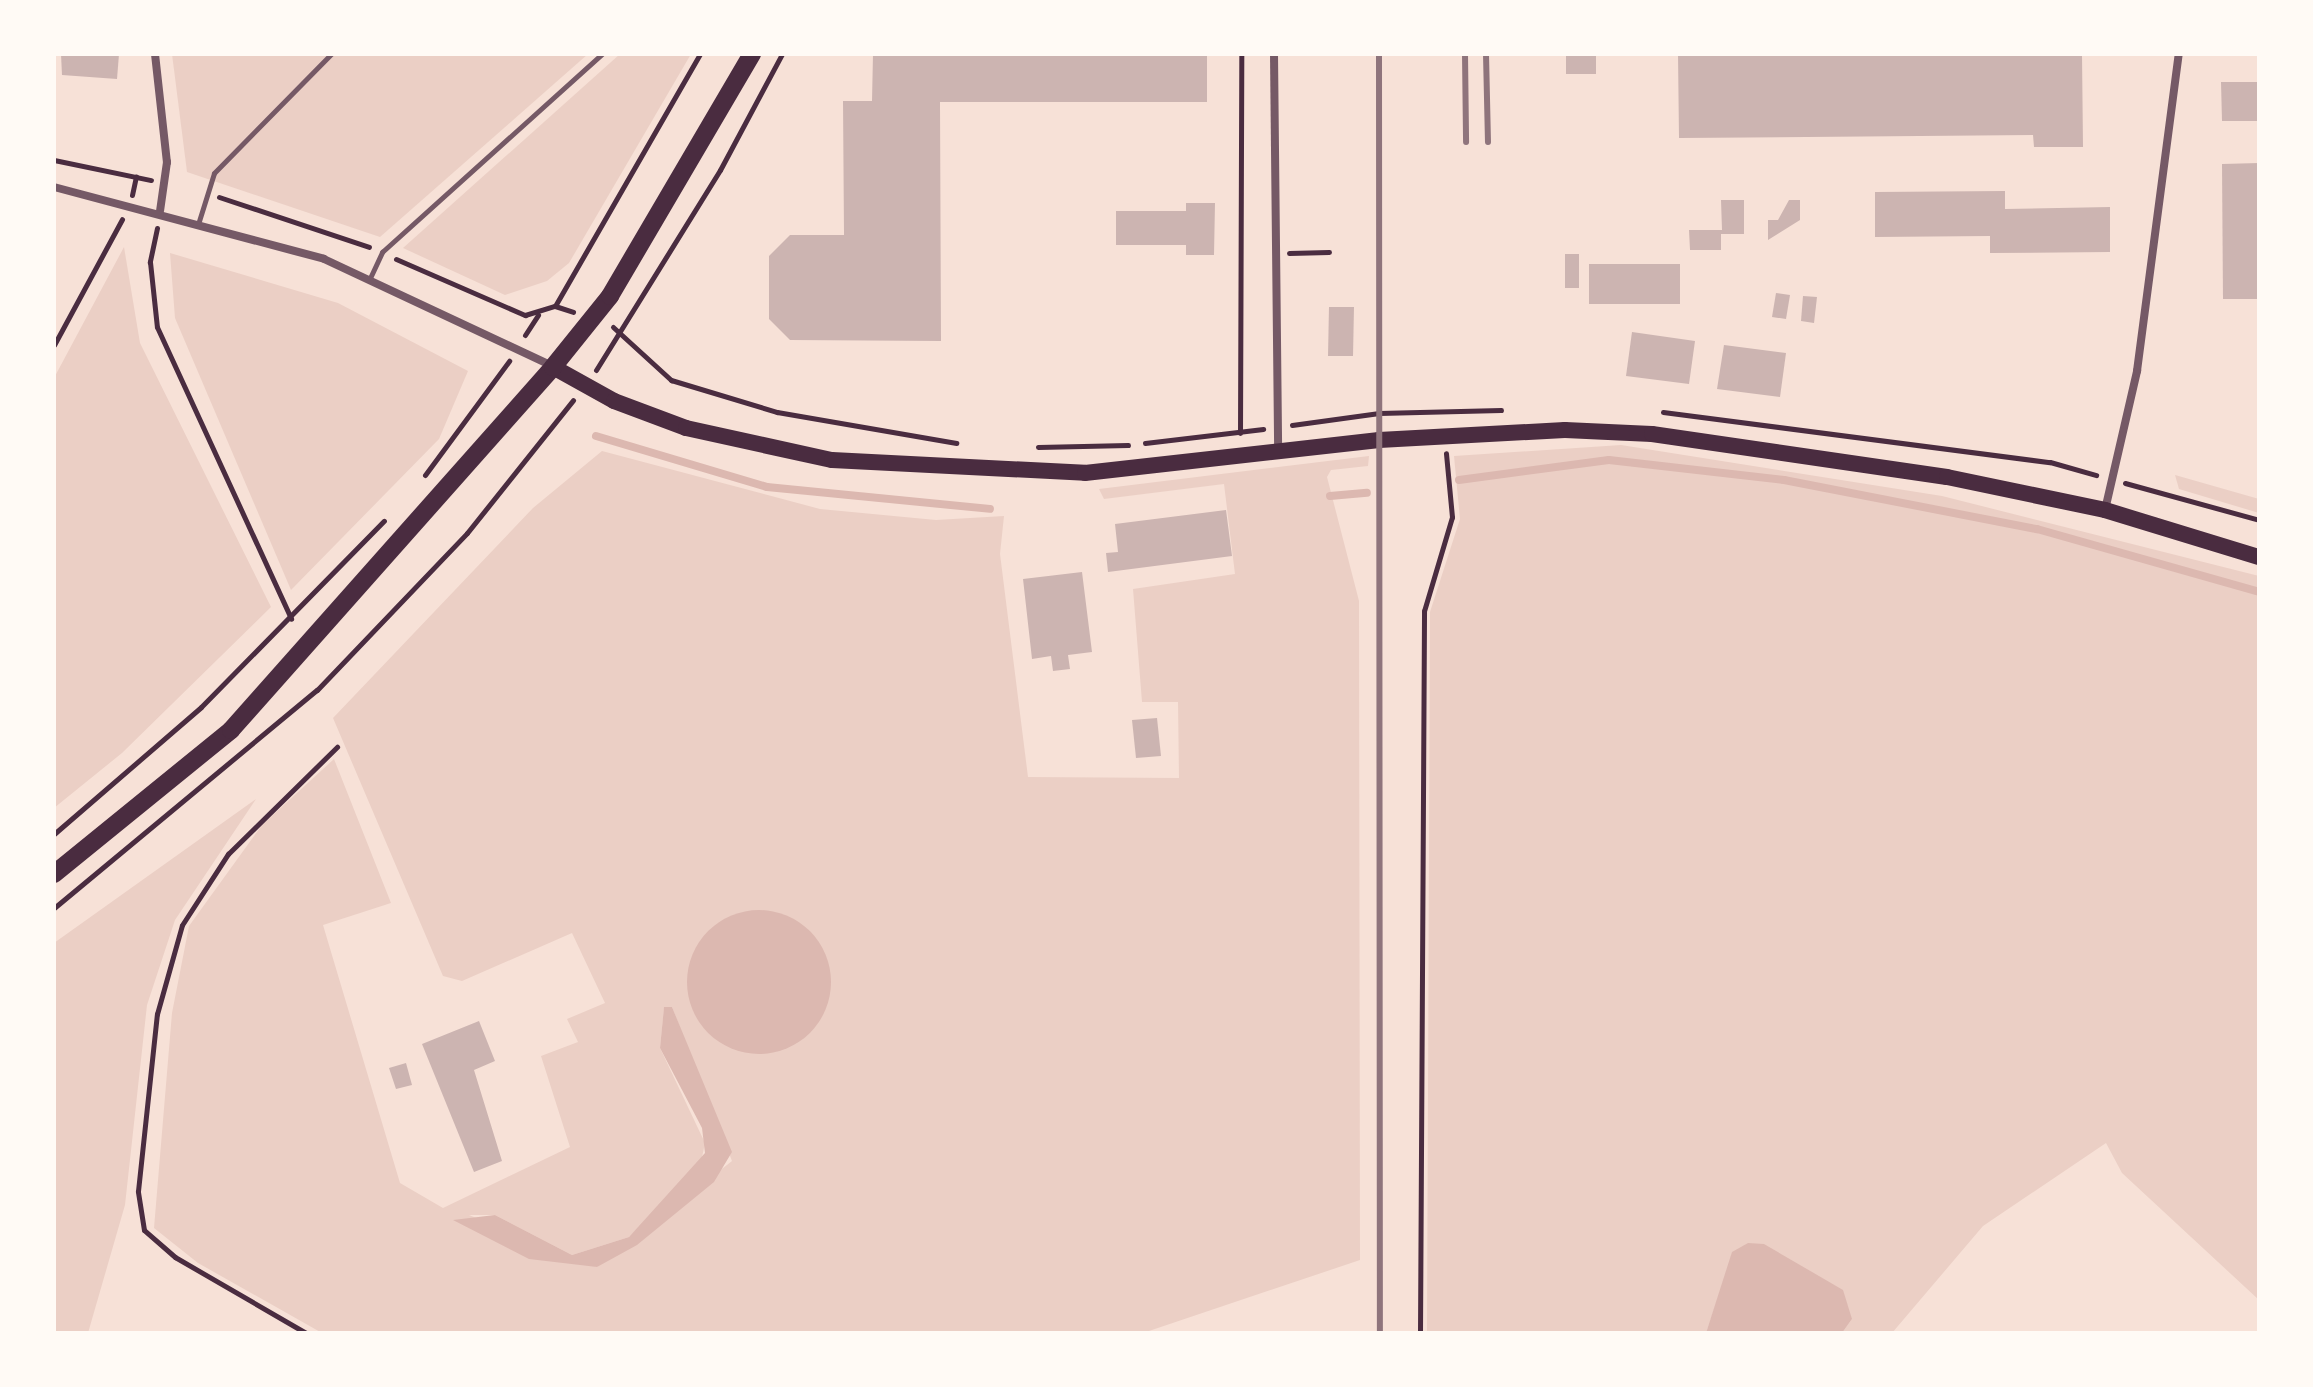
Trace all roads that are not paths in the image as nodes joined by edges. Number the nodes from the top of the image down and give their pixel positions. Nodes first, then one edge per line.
1 (155, 54) edge
2 (331, 54) edge
3 (602, 54) edge
4 (752, 54) edge
5 (1274, 54) edge
6 (2179, 54) edge
7 (54, 187) edge
8 (160, 211) junction
9 (199, 221) junction
10 (370, 278) junction
11 (553, 367) junction
12 (1278, 451) junction
13 (2105, 510) junction
14 (2259, 557) edge
15 (54, 874) edge

1 - 8 street
2 - 9 lane
3 - 10 lane
4 - 11 main road
5 - 12 street
6 - 13 street
7 - 8 street
8 - 9 street
9 - 10 street
10 - 11 street
11 - 12 main road
11 - 15 main road
12 - 13 main road
13 - 14 main road

